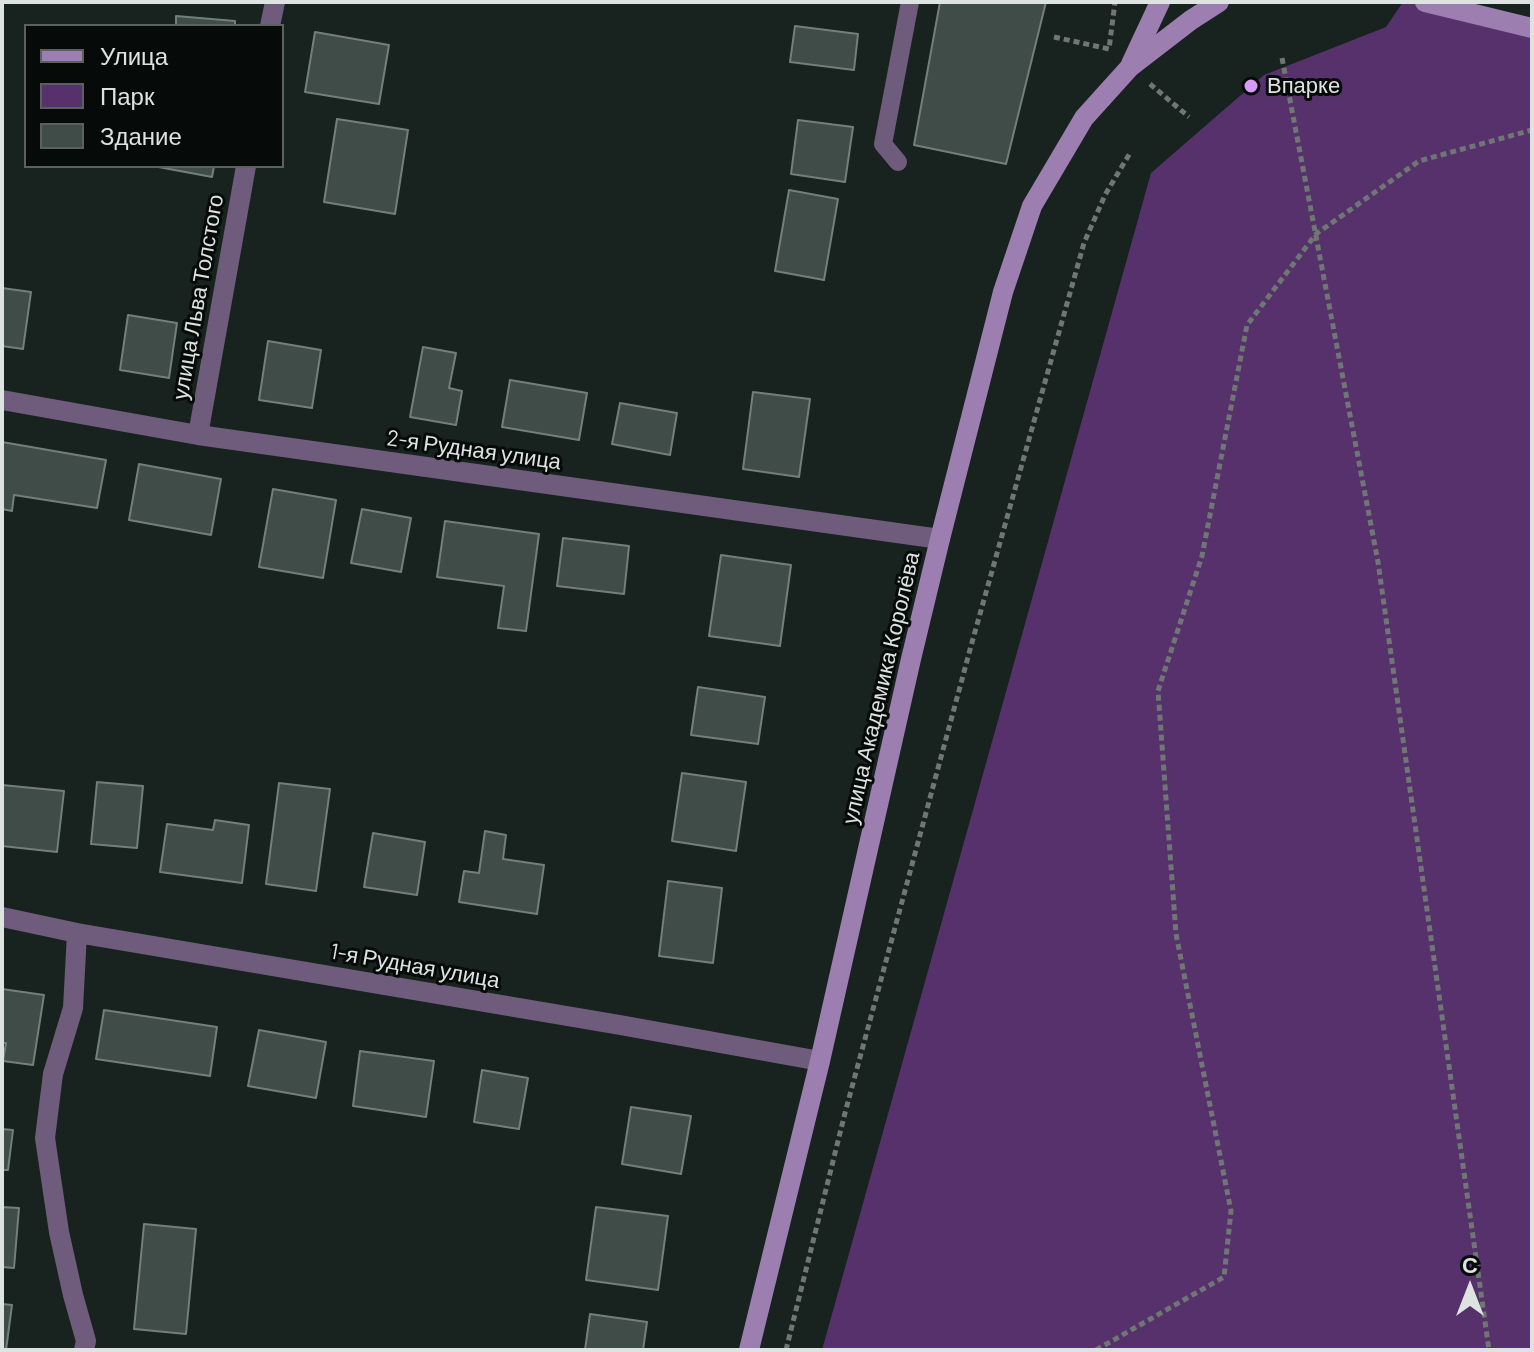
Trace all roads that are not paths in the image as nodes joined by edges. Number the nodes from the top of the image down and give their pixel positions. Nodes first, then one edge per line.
1 (275, 2) edge
2 (910, 2) edge
3 (1160, 2) edge
4 (1219, 2) edge
5 (1425, 2) edge
6 (270, 24) edge
7 (1532, 28) edge
8 (1130, 67) junction
9 (898, 162) dead end
10 (246, 168) edge
11 (2, 400) edge
12 (198, 435) junction
13 (940, 539) junction
14 (2, 917) edge
15 (77, 933) junction
16 (820, 1061) junction
17 (84, 1350) edge
18 (749, 1350) edge

1 - 6 street
2 - 9 lane
3 - 8 street
4 - 8 street
5 - 7 street
8 - 13 street, улица Академика Королёва
10 - 12 street, улица Льва Толстого
11 - 12 street, 2-я Рудная улица
12 - 13 street, 2-я Рудная улица
13 - 16 street, улица Академика Королёва
14 - 15 street, 1-я Рудная улица
15 - 16 street, 1-я Рудная улица
15 - 17 street
16 - 18 street, улица Академика Королёва

